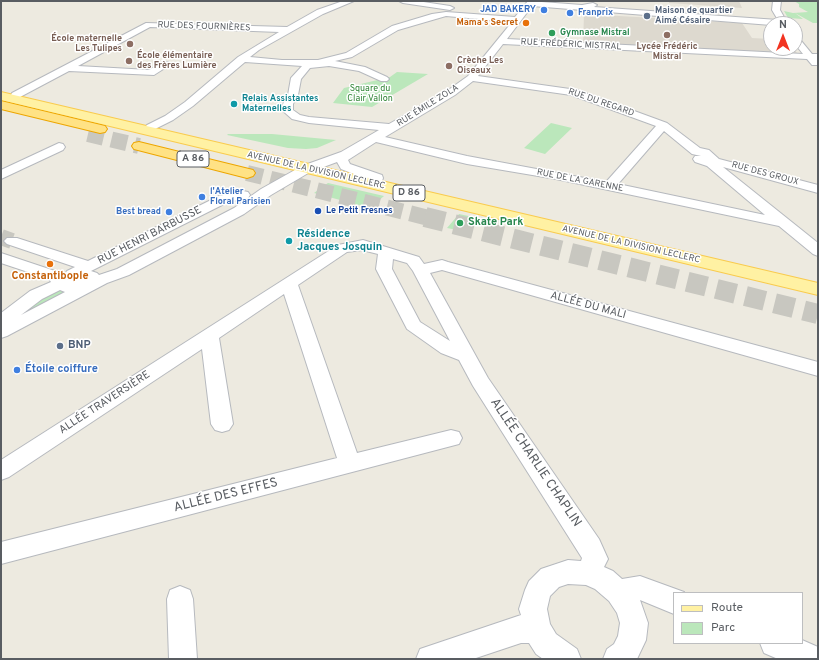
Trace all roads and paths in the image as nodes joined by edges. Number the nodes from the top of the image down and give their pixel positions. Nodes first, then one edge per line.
1 (350, 1) edge
2 (403, 1) edge
3 (598, 1) edge
4 (777, 1) edge
5 (529, 5) edge
6 (582, 7) junction
7 (516, 8) dead end
8 (453, 10) junction
9 (779, 16) edge
10 (518, 20) junction
11 (763, 22) edge
12 (290, 30) junction
13 (501, 41) junction
14 (803, 47) edge
15 (814, 57) edge
16 (240, 59) junction
17 (318, 63) junction
18 (164, 64) dead end
19 (818, 66) edge
20 (68, 68) junction
21 (471, 78) junction
22 (384, 79) dead end
23 (1, 92) edge
24 (8, 96) edge
25 (1, 105) edge
26 (1, 112) edge
27 (663, 125) junction
28 (393, 128) junction
29 (146, 138) junction
30 (376, 138) junction
31 (360, 146) junction
32 (60, 147) dead end
33 (345, 155) junction
34 (711, 163) junction
35 (306, 165) junction
36 (252, 170) tunnel mouth
37 (1, 175) edge
38 (377, 178) junction
39 (609, 186) junction
40 (818, 189) edge
41 (244, 200) junction
42 (784, 223) junction
43 (12, 240) tunnel mouth
44 (386, 250) junction
45 (818, 251) edge
46 (1, 258) tunnel mouth
47 (421, 271) junction
48 (818, 278) edge
49 (84, 280) junction
50 (289, 283) junction
51 (60, 284) junction
52 (818, 289) edge
53 (1, 321) edge
54 (1, 332) edge
55 (209, 335) junction
56 (465, 355) junction
57 (818, 369) edge
58 (222, 424) dead end
59 (451, 438) dead end
60 (350, 464) junction
61 (1, 471) edge
62 (1, 553) edge
63 (588, 573) junction
64 (618, 592) junction
65 (180, 599) dead end
66 (673, 601) edge
67 (537, 629) junction
68 (776, 644) edge
69 (183, 659) edge
70 (430, 659) edge
71 (567, 659) edge
72 (617, 659) edge
73 (812, 659) edge

1 - 12 street
2 - 8 street
3 - 6 street
4 - 9 street
5 - 6 street
5 - 7 street
5 - 10 street, RUE ÉMILE ZOLA
6 - 11 street
8 - 10 street
8 - 17 street
10 - 13 street, RUE ÉMILE ZOLA
12 - 16 street
12 - 20 street, RUE DES FOURNIÈRES
13 - 15 street, RUE FRÉDÉRIC MISTRAL
13 - 21 street, RUE ÉMILE ZOLA
14 - 15 street
15 - 19 street
16 - 17 street
16 - 29 street
17 - 22 street
17 - 28 street
18 - 20 street
20 - 24 street, RUE DES FOURNIÈRES
21 - 27 street, RUE DU REGARD
21 - 28 street, RUE ÉMILE ZOLA
23 - 24 main road, AVENUE DE LA DIVISION LECLERC / D 86
24 - 29 main road, AVENUE DE LA DIVISION LECLERC / D 86
24 - 35 main road, AVENUE DE LA DIVISION LECLERC / D 86
25 - 26 highway
27 - 34 street, RUE DU REGARD
27 - 39 street
28 - 30 street, RUE ÉMILE ZOLA
29 - 35 main road, AVENUE DE LA DIVISION LECLERC / D 86
29 - 36 highway, A 86
30 - 31 street, RUE ÉMILE ZOLA
30 - 39 street, RUE DE LA GARENNE
31 - 33 street, RUE ÉMILE ZOLA
31 - 35 street, RUE ÉMILE ZOLA
32 - 37 street
33 - 35 street, RUE HENRI BARBUSSE
33 - 38 street
34 - 40 street, RUE DES GROUX
34 - 42 street, RUE DU REGARD
35 - 38 main road, AVENUE DE LA DIVISION LECLERC / D 86
35 - 41 street, RUE HENRI BARBUSSE
35 - 52 main road, AVENUE DE LA DIVISION LECLERC / D 86
38 - 48 main road, AVENUE DE LA DIVISION LECLERC / D 86
39 - 42 street, RUE DE LA GARENNE
41 - 49 street, RUE HENRI BARBUSSE
41 - 49 street, RUE HENRI BARBUSSE
41 - 51 street, RUE HENRI BARBUSSE
42 - 45 street, RUE DU REGARD
43 - 49 street
44 - 47 street
44 - 50 street, ALLÉE TRAVERSIÈRE
44 - 56 street
46 - 51 street
47 - 56 street, ALLÉE CHARLIE CHAPLIN
47 - 57 street, ALLÉE DU MALI
49 - 51 street
49 - 54 street, RUE HENRI BARBUSSE
50 - 55 street, ALLÉE TRAVERSIÈRE
50 - 60 street
51 - 53 street, RUE HENRI BARBUSSE
55 - 58 street
55 - 61 street, ALLÉE TRAVERSIÈRE
56 - 63 street, ALLÉE CHARLIE CHAPLIN
59 - 60 street, ALLÉE DES EFFES
60 - 62 street, ALLÉE DES EFFES
63 - 64 street
63 - 67 street
64 - 66 street
64 - 72 street
65 - 69 street
67 - 70 street
67 - 71 street
68 - 73 street

